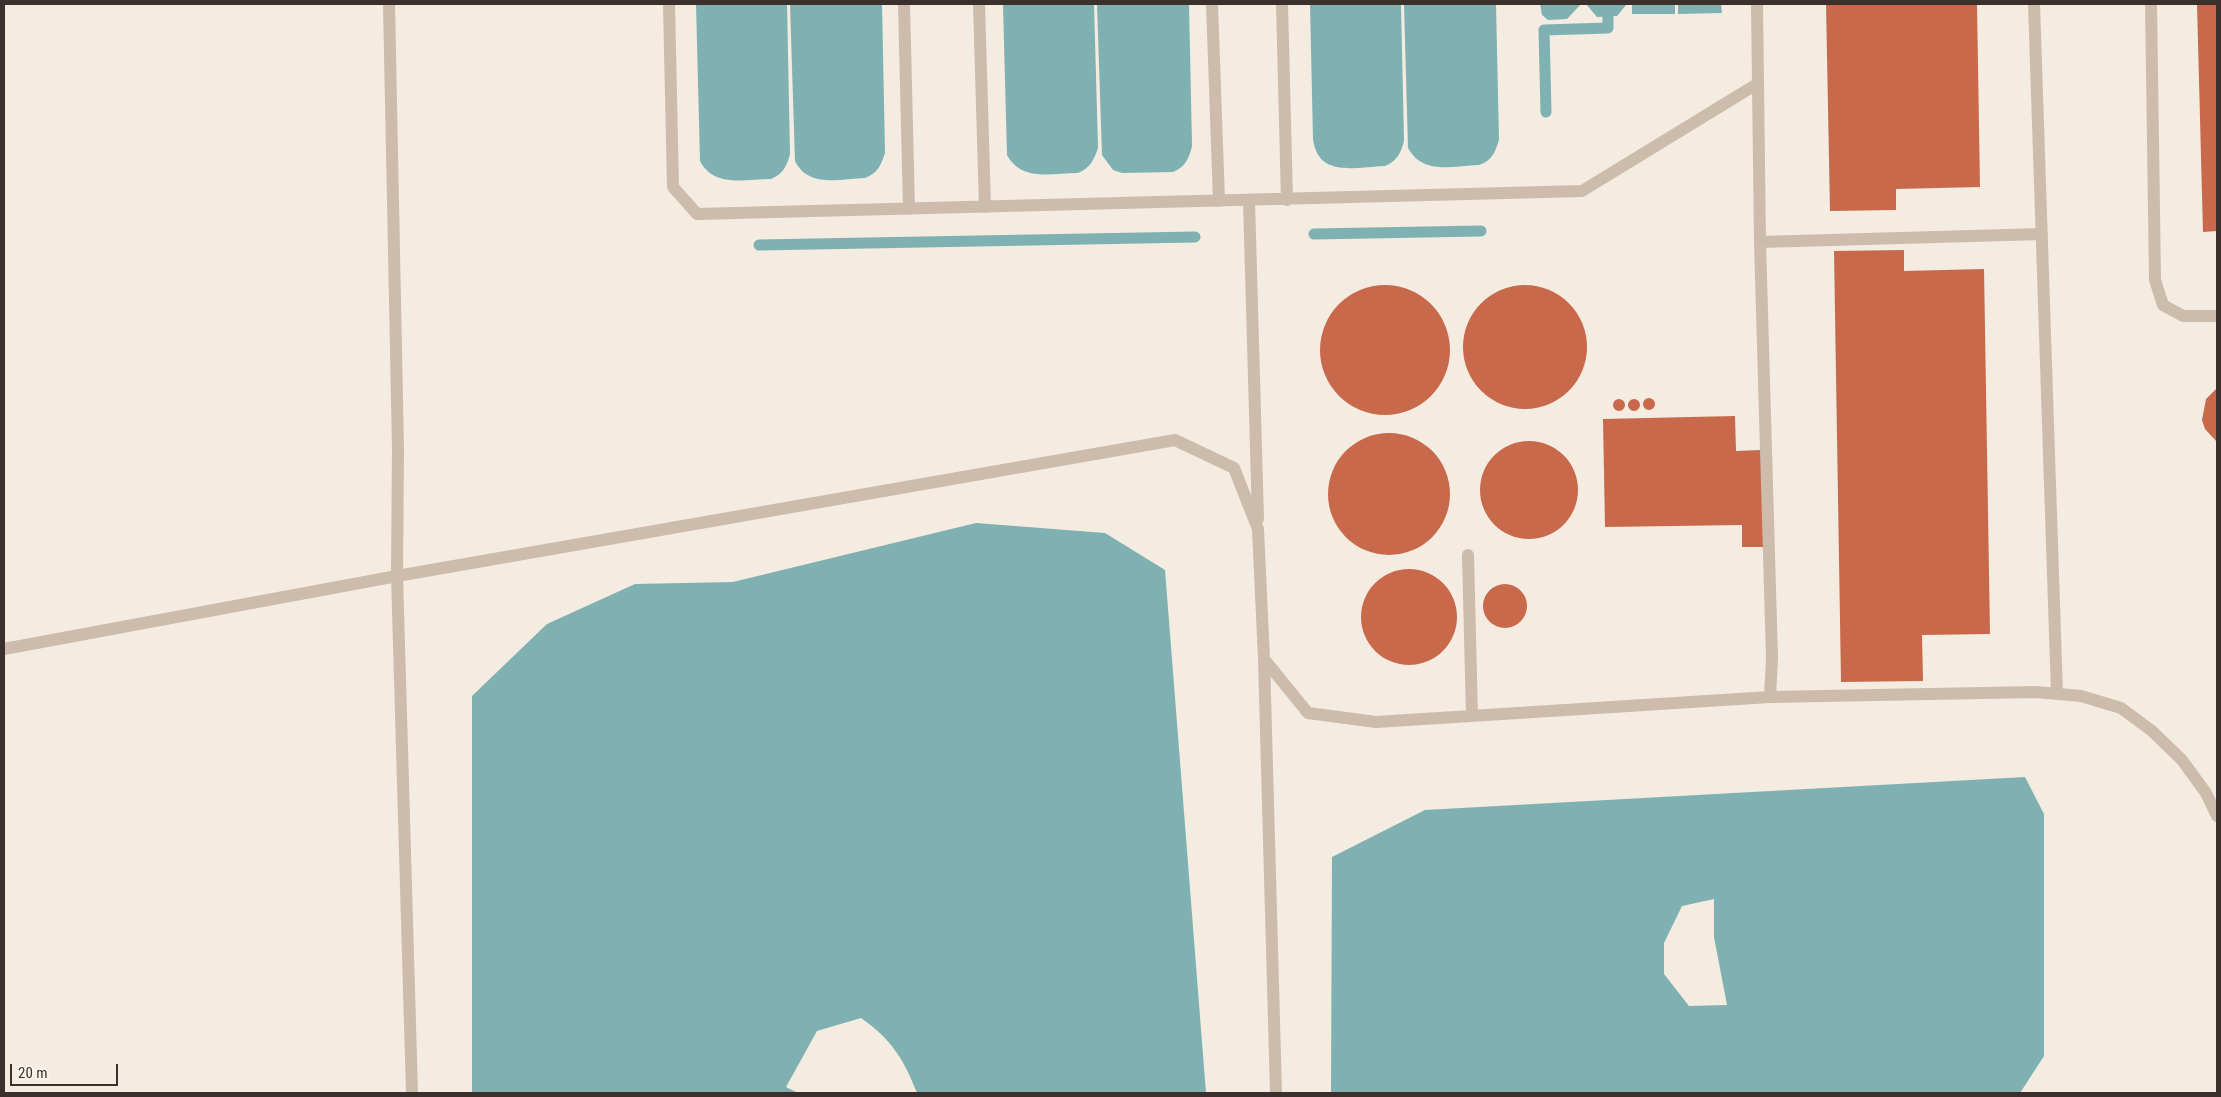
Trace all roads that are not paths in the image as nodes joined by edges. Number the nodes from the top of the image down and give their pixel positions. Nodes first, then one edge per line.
1 (389, 4) edge
2 (669, 4) edge
3 (904, 4) edge
4 (979, 4) edge
5 (1212, 4) edge
6 (1282, 4) edge
7 (1757, 4) edge
8 (2034, 4) edge
9 (2151, 4) edge
10 (1757, 84) junction
11 (1287, 200) junction
12 (1219, 201) junction
13 (1249, 201) junction
14 (985, 207) junction
15 (909, 209) junction
16 (2042, 234) junction
17 (1760, 242) junction
18 (2217, 316) edge
19 (1258, 529) junction
20 (1468, 555) dead end
21 (398, 576) junction
22 (4, 649) edge
23 (1264, 659) junction
24 (2057, 694) junction
25 (1770, 698) junction
26 (1472, 716) junction
27 (2217, 816) edge
28 (412, 1093) edge
29 (1276, 1093) edge

1 - 21 lane
2 - 15 lane
3 - 15 lane
4 - 14 lane
5 - 12 lane
6 - 11 lane
7 - 10 lane
8 - 16 lane
9 - 18 lane
10 - 11 lane
10 - 17 lane
11 - 13 lane
12 - 13 lane
12 - 14 lane
13 - 19 lane
14 - 15 lane
16 - 17 lane
16 - 24 lane
17 - 25 lane
19 - 21 lane
19 - 23 lane
20 - 26 lane
21 - 22 lane
21 - 28 lane
23 - 26 lane
23 - 29 lane
24 - 25 lane
24 - 27 lane
25 - 26 lane

